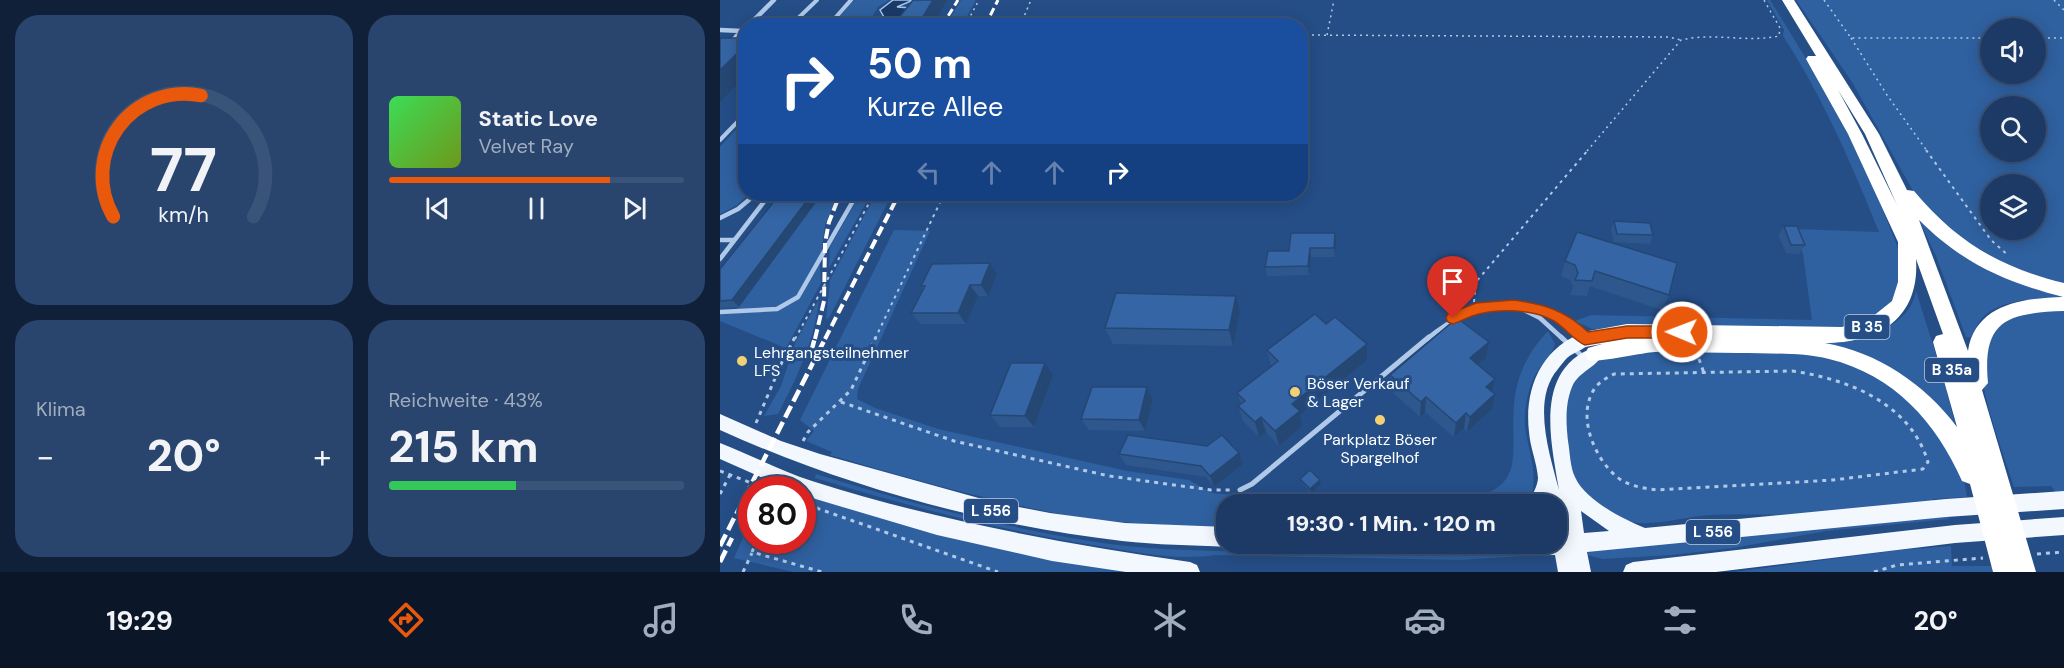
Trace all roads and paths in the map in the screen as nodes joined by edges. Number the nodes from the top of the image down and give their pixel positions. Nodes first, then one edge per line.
1 (774, 0) edge
2 (817, 0) edge
3 (851, 0) edge
4 (979, 0) edge
5 (1031, 0) edge
6 (1334, 0) edge
7 (1764, 0) edge
8 (1775, 0) edge
9 (1788, 0) edge
10 (1824, 0) edge
11 (2054, 0) edge
12 (2064, 10) edge
13 (755, 18) edge
14 (798, 18) edge
15 (835, 18) edge
16 (969, 18) edge
17 (1023, 18) edge
18 (738, 29) edge
19 (720, 30) edge
20 (1308, 35) edge
21 (1327, 35) junction
22 (736, 36) edge
23 (1851, 38) junction
24 (1980, 38) edge
25 (2046, 38) edge
26 (2064, 38) edge
27 (1681, 40) junction
28 (720, 53) edge
29 (738, 122) edge
30 (720, 141) edge
31 (1894, 177) junction
32 (748, 201) edge
33 (765, 201) edge
34 (853, 201) edge
35 (870, 201) edge
36 (941, 201) edge
37 (720, 218) edge
38 (720, 240) edge
39 (734, 240) junction
40 (1906, 241) junction
41 (2012, 258) dead end
42 (720, 259) edge
43 (2064, 290) edge
44 (2064, 304) edge
45 (1514, 306) junction
46 (1476, 308) junction
47 (720, 312) edge
48 (1584, 350) junction
49 (1704, 373) joint
50 (1981, 417) junction
51 (724, 424) edge
52 (754, 425) dead end
53 (720, 451) edge
54 (735, 465) dead end
55 (720, 471) edge
56 (768, 476) edge
57 (738, 478) edge
58 (1547, 479) junction
59 (1567, 482) junction
60 (1240, 490) joint
61 (720, 494) edge
62 (1542, 494) edge
63 (1551, 494) edge
64 (816, 498) edge
65 (816, 500) edge
66 (2057, 500) edge
67 (1984, 503) junction
68 (2062, 526) edge
69 (1216, 536) edge
70 (1644, 537) junction
71 (1567, 538) edge
72 (1567, 544) edge
73 (1570, 544) junction
74 (751, 554) edge
75 (759, 554) edge
76 (1960, 560) dead end
77 (743, 572) edge
78 (822, 572) edge
79 (998, 572) edge
80 (1190, 572) edge
81 (1568, 572) edge
82 (1581, 572) edge
83 (1633, 572) edge
84 (1874, 572) edge
85 (2005, 572) edge
86 (2024, 572) edge

1 - 13 street
2 - 14 lane
3 - 15 lane
4 - 16 path
5 - 17 path
6 - 21 path
7 - 27 path
8 - 40 highway, B 35
9 - 31 highway
10 - 23 path
11 - 12 path
18 - 19 street
20 - 21 path
21 - 27 path
22 - 28 street
23 - 24 path
23 - 41 path
25 - 26 path
27 - 46 path
29 - 30 lane
31 - 43 highway
31 - 50 highway, B 35a
32 - 37 lane
33 - 39 lane
34 - 47 lane
35 - 52 path
36 - 60 path
38 - 39 lane
39 - 42 lane
40 - 48 highway, B 35
40 - 67 highway, B 35a
44 - 50 highway
45 - 46 lane
45 - 48 lane
45 - 48 lane
46 - 60 lane
48 - 58 main road
48 - 59 main road
48 - 67 highway
49 - 49 path
50 - 86 highway, B 35a
51 - 69 main road, L 556
53 - 56 main road, L 556
54 - 61 path
55 - 57 path
58 - 62 main road
58 - 63 main road
59 - 70 main road
59 - 73 main road
64 - 80 main road, L 556
65 - 79 path
66 - 70 main road, L 556
67 - 85 highway, B 35a
68 - 83 main road, L 556
70 - 73 main road, L 556
71 - 73 main road
72 - 73 main road, L 556
73 - 81 main road
73 - 82 main road
74 - 77 path
75 - 78 path
76 - 84 path

